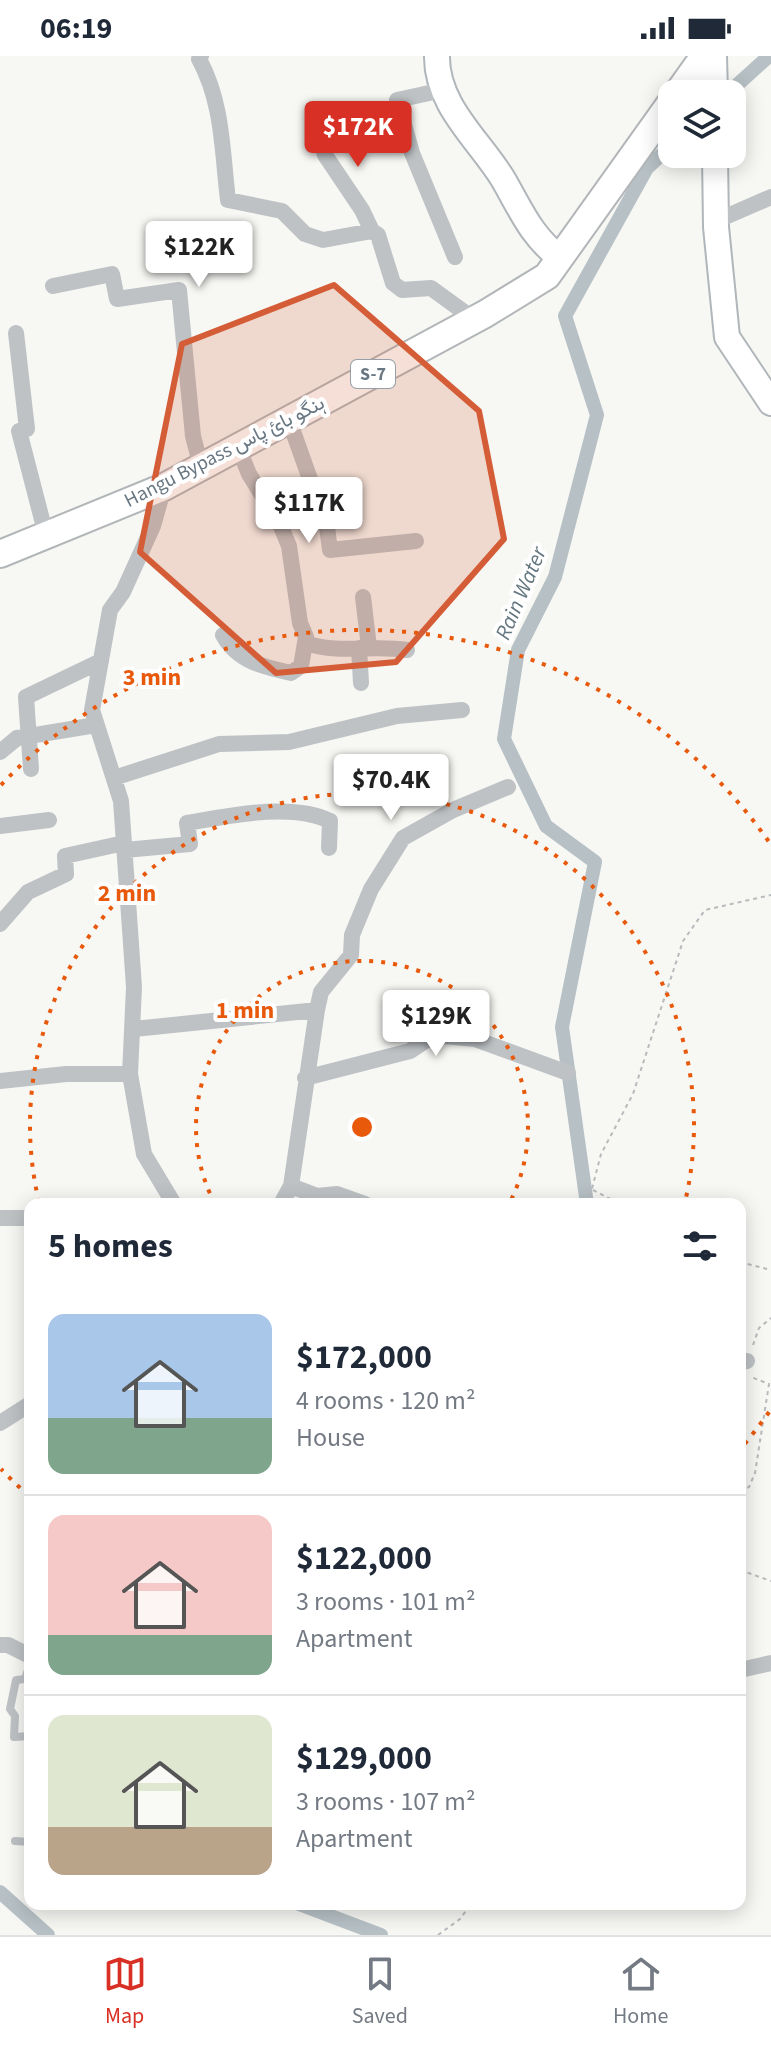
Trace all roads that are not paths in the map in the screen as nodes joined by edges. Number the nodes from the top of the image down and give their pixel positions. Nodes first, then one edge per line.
1 (201, 56) edge
2 (437, 56) edge
3 (704, 56) edge
4 (714, 56) edge
5 (687, 80) edge
6 (715, 80) edge
7 (443, 90) junction
8 (314, 118) dead end
9 (658, 121) edge
10 (715, 168) edge
11 (771, 197) edge
12 (716, 221) junction
13 (372, 231) junction
14 (455, 257) dead end
15 (560, 258) junction
16 (53, 286) dead end
17 (475, 320) junction
18 (16, 333) dead end
19 (763, 375) edge
20 (771, 403) edge
21 (289, 420) junction
22 (238, 447) junction
23 (201, 467) junction
24 (164, 487) junction
25 (46, 535) junction
26 (416, 541) dead end
27 (0, 554) edge
28 (363, 597) dead end
29 (223, 635) dead end
30 (306, 643) junction
31 (364, 648) junction
32 (407, 650) dead end
33 (101, 661) junction
34 (361, 683) dead end
35 (462, 710) dead end
36 (96, 725) junction
37 (29, 735) junction
38 (0, 752) edge
39 (31, 769) dead end
40 (114, 778) junction
41 (508, 787) dead end
42 (49, 820) dead end
43 (0, 826) edge
44 (124, 846) junction
45 (329, 848) dead end
46 (0, 924) edge
47 (317, 1010) junction
48 (134, 1029) junction
49 (568, 1073) dead end
50 (130, 1074) junction
51 (305, 1078) junction
52 (0, 1081) edge
53 (291, 1186) junction
54 (170, 1198) edge
55 (284, 1198) edge
56 (348, 1198) edge
57 (0, 1218) edge
58 (24, 1218) edge
59 (24, 1408) edge
60 (0, 1423) edge
61 (0, 1645) edge
62 (24, 1654) edge
63 (771, 1663) edge
64 (746, 1669) edge
65 (24, 1679) edge
66 (24, 1736) edge
67 (15, 1841) dead end
68 (24, 1842) edge

1 - 13 street
2 - 7 street
3 - 5 main road
4 - 6 street
7 - 14 street
7 - 15 street
8 - 13 street
9 - 15 main road, Hangu Bypass ہنگو بائ پاس / S-7
10 - 12 street
11 - 12 street
12 - 19 street
13 - 17 street
15 - 17 main road, Hangu Bypass ہنگو بائ پاس / S-7
16 - 23 street
17 - 21 main road, Hangu Bypass ہنگو بائ پاس / S-7
18 - 25 street
19 - 20 street
21 - 22 main road, Hangu Bypass ہنگو بائ پاس / S-7
21 - 26 street
22 - 23 main road, Hangu Bypass ہنگو بائ پاس / S-7
22 - 30 street
23 - 24 main road, Hangu Bypass ہنگو بائ پاس / S-7
24 - 25 main road, Hangu Bypass ہنگو بائ پاس / S-7
24 - 33 street
25 - 27 main road, Hangu Bypass ہنگو بائ پاس / S-7
28 - 31 street
29 - 30 street
30 - 31 street
31 - 32 street
31 - 34 street
33 - 36 street
33 - 37 street
35 - 40 street
36 - 37 street
36 - 40 street
37 - 38 street
37 - 39 street
40 - 44 street
41 - 47 street
42 - 43 street
44 - 45 street
44 - 46 street
44 - 48 street
47 - 48 street
47 - 51 street
48 - 50 street
49 - 51 street
50 - 52 street
50 - 54 street
51 - 53 street
53 - 55 street
53 - 56 street
57 - 58 street
59 - 60 street
61 - 62 street
63 - 64 street
65 - 66 lane
67 - 68 lane

